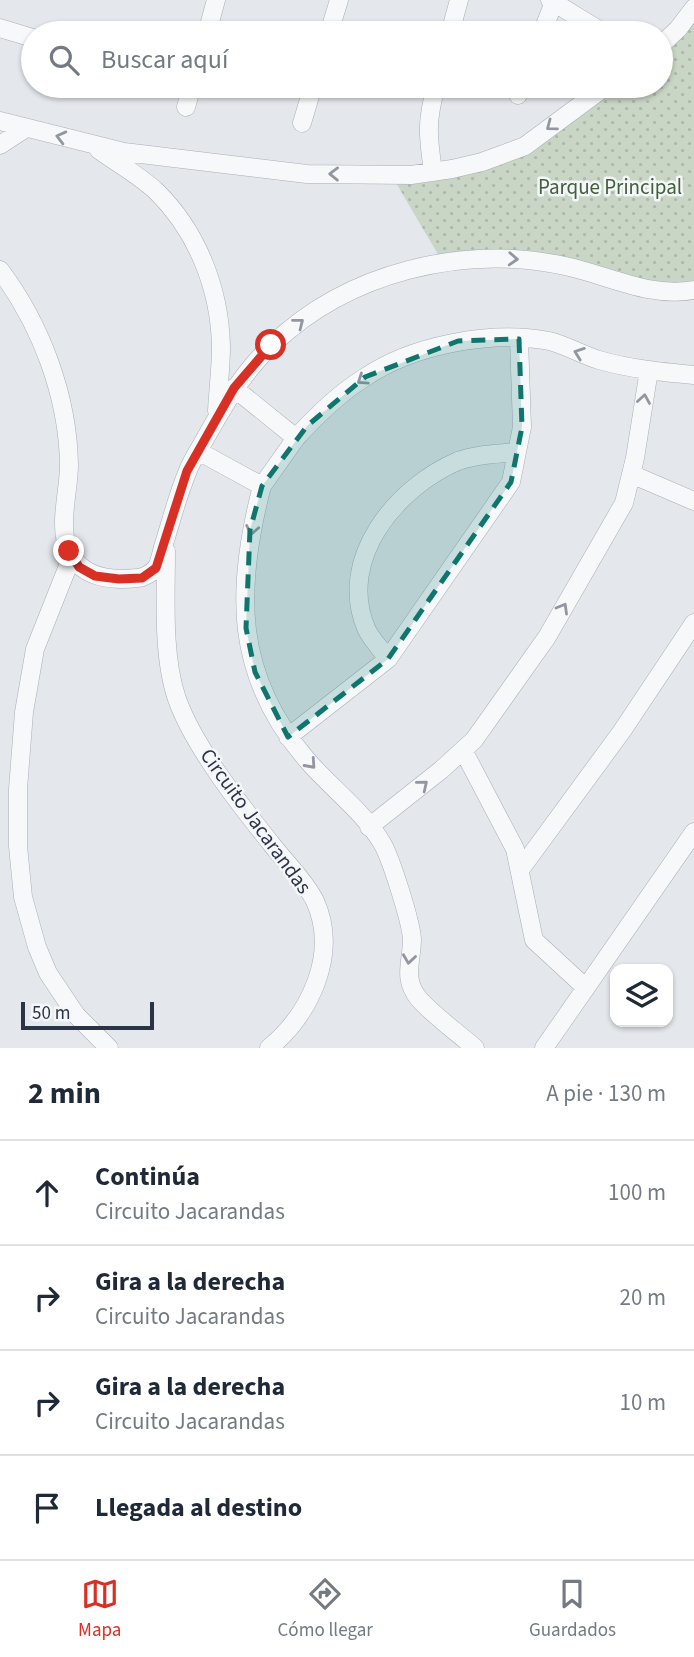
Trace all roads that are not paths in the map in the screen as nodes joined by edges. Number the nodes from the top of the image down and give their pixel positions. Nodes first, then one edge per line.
1 (216, 0) edge
2 (339, 0) edge
3 (459, 0) edge
4 (552, 1) edge
5 (694, 8) edge
6 (210, 21) edge
7 (333, 21) edge
8 (453, 21) edge
9 (546, 21) edge
10 (584, 21) edge
11 (0, 28) edge
12 (21, 34) edge
13 (673, 34) edge
14 (189, 98) edge
15 (309, 98) edge
16 (433, 98) edge
17 (590, 98) edge
18 (186, 107) dead end
19 (0, 121) edge
20 (302, 123) dead end
21 (26, 128) junction
22 (0, 145) edge
23 (93, 145) junction
24 (433, 172) junction
25 (0, 270) edge
26 (694, 290) edge
27 (519, 339) junction
28 (649, 370) junction
29 (694, 375) edge
30 (234, 388) junction
31 (217, 418) junction
32 (296, 438) junction
33 (198, 451) junction
34 (517, 452) junction
35 (631, 474) junction
36 (262, 486) junction
37 (694, 501) edge
38 (166, 539) junction
39 (72, 556) junction
40 (694, 623) edge
41 (388, 659) junction
42 (288, 737) junction
43 (463, 750) junction
44 (369, 827) junction
45 (694, 832) edge
46 (520, 870) junction
47 (586, 988) junction
48 (109, 1048) edge
49 (269, 1048) edge
50 (475, 1048) edge
51 (544, 1048) edge

1 - 6 street
2 - 7 street
3 - 8 street
4 - 9 street
4 - 10 street
5 - 13 street
11 - 12 street
14 - 18 street
15 - 20 street
16 - 24 street
17 -> 24 street
19 - 21 street
21 - 22 street
23 -> 21 street
24 -> 23 street
23 - 31 street, Circuito Jacarandas
25 - 39 street
30 -> 26 street, Circuito Jacarandas
28 -> 27 street
27 -> 32 street
27 - 34 street
28 - 29 street
35 -> 28 street
30 - 31 street, Circuito Jacarandas
30 - 32 street
31 - 33 street, Circuito Jacarandas
32 - 36 street
33 - 36 street
33 - 38 street, Circuito Jacarandas
34 - 41 street
34 - 41 street
35 - 37 street
43 -> 35 street
36 -> 42 street
38 - 39 street, Circuito Jacarandas
38 - 49 street, Circuito Jacarandas
39 - 48 street
40 - 46 street
41 - 42 street
42 -> 44 street
44 -> 43 street
43 - 46 street
44 -> 50 street
45 - 47 street
46 - 47 street
47 - 51 street

